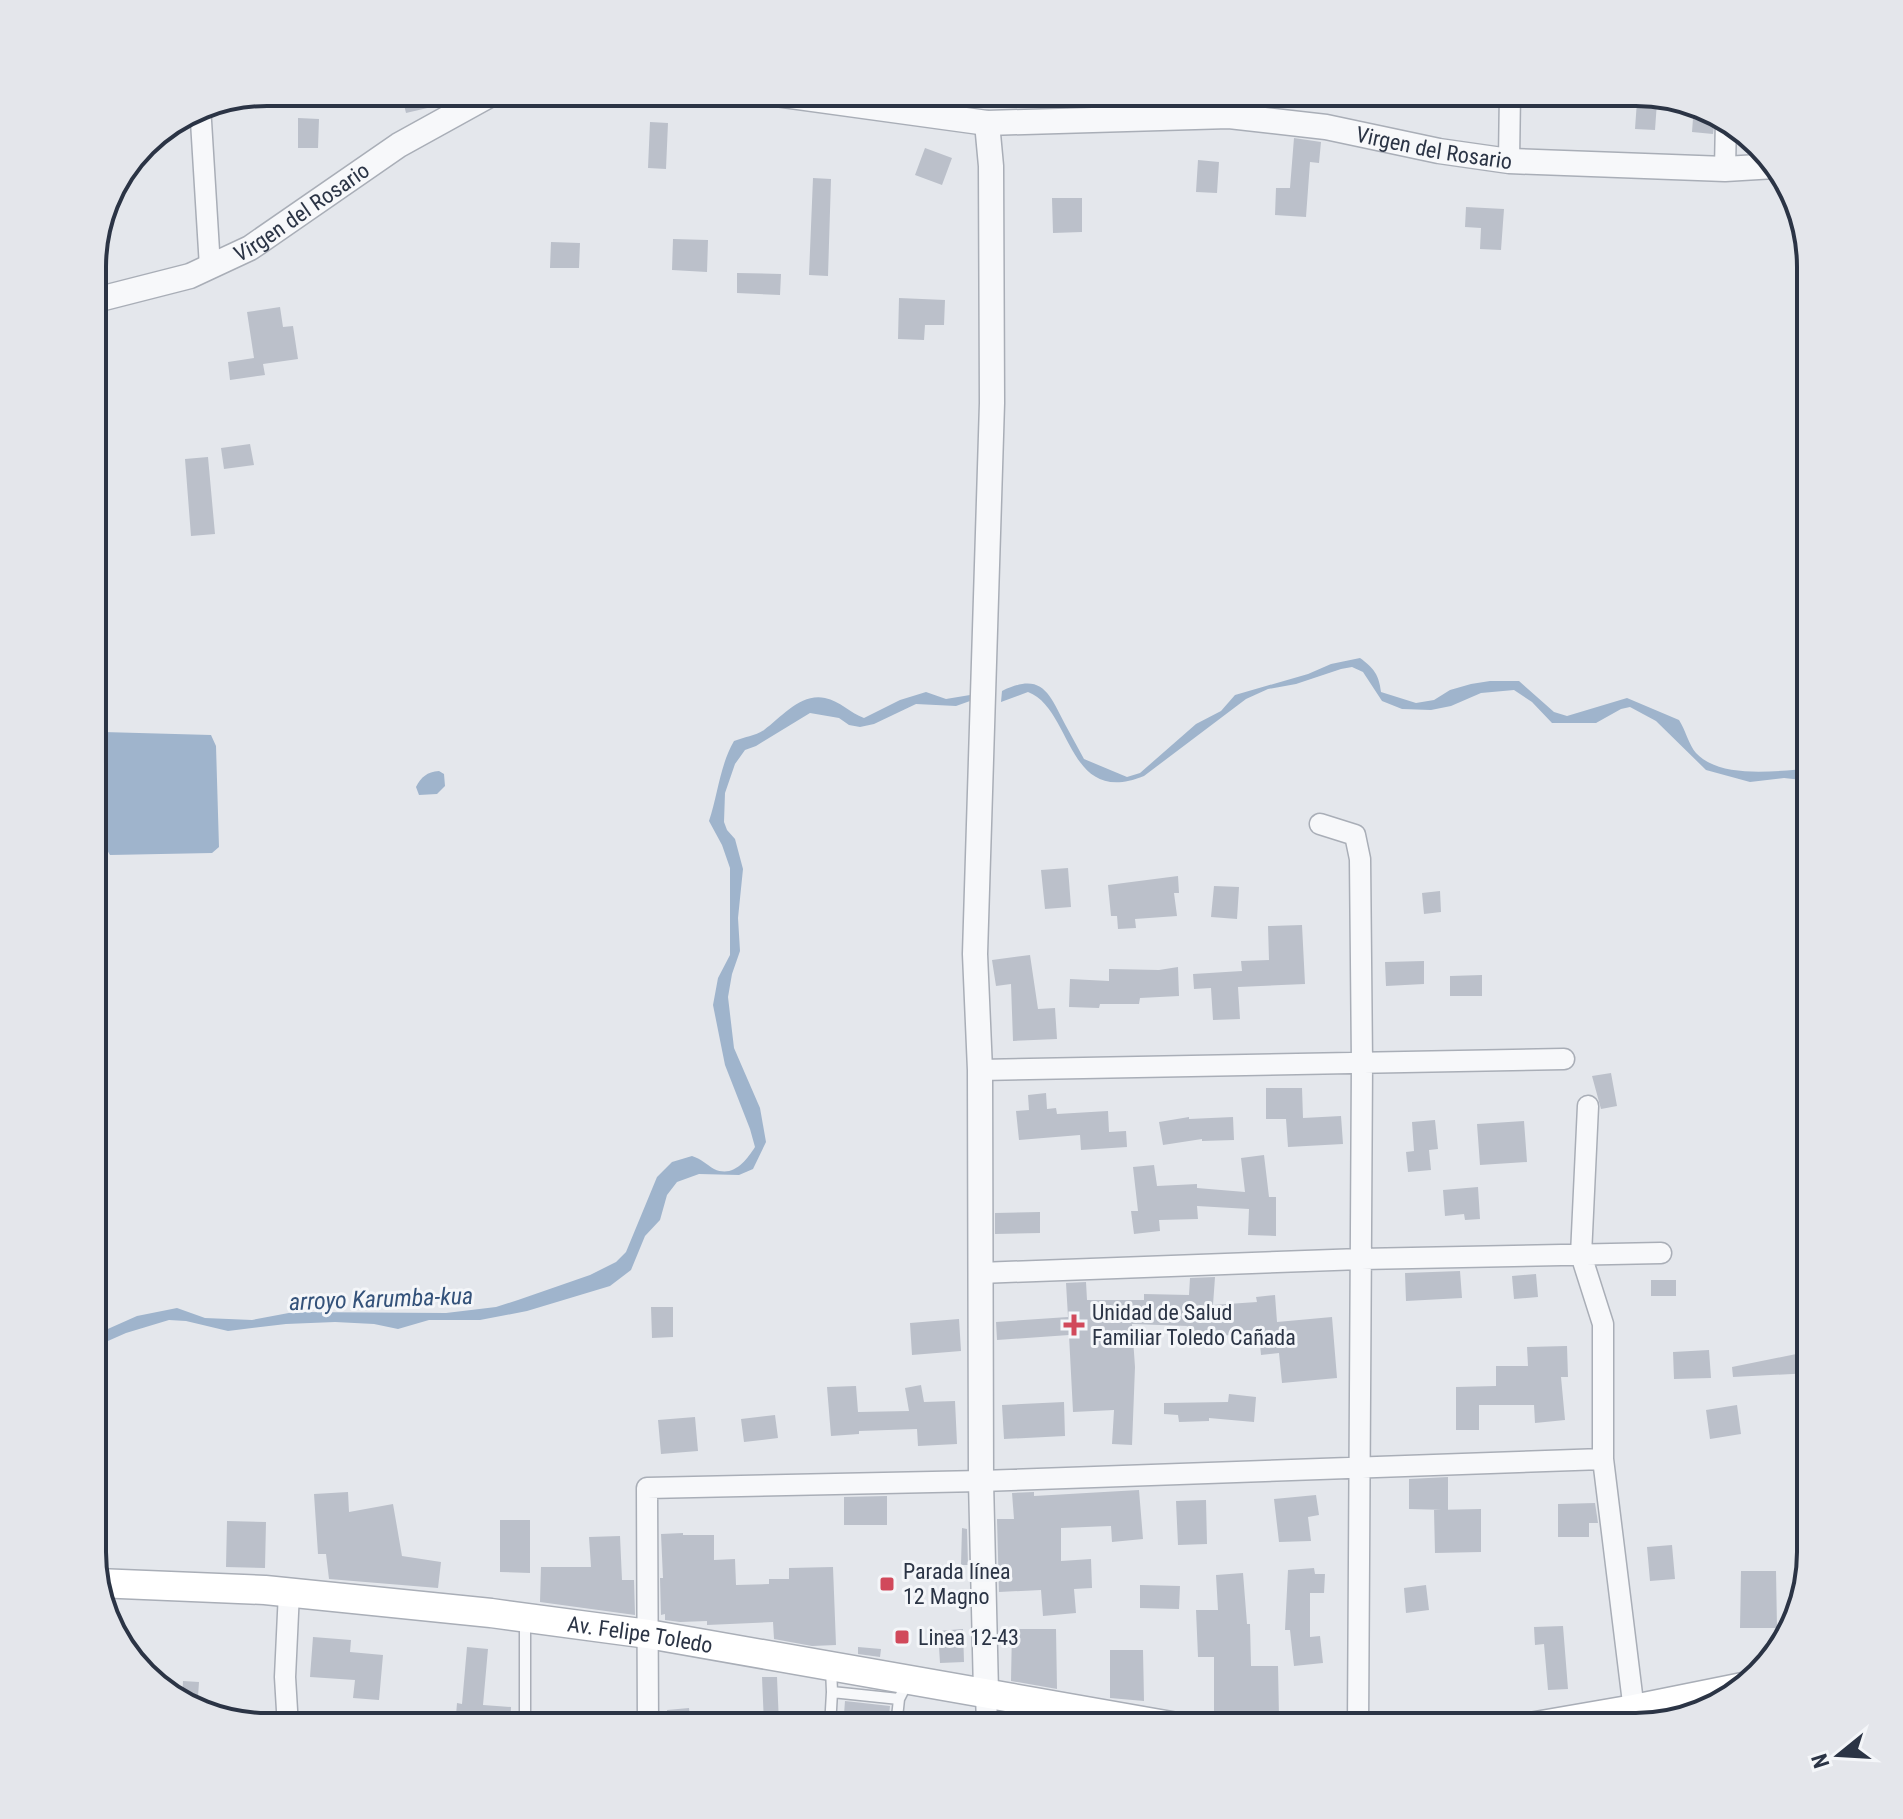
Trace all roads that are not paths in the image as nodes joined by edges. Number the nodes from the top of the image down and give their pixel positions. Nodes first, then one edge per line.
1 (470, 106) edge
2 (863, 106) edge
3 (1510, 106) edge
4 (201, 121) edge
5 (987, 123) junction
6 (1726, 133) edge
7 (1509, 161) junction
8 (1762, 167) edge
9 (1725, 169) junction
10 (210, 267) junction
11 (106, 297) edge
12 (1320, 824) dead end
13 (1564, 1059) dead end
14 (1362, 1063) junction
15 (980, 1070) junction
16 (1588, 1106) dead end
17 (1661, 1253) dead end
18 (1581, 1255) junction
19 (1361, 1259) junction
20 (980, 1273) junction
21 (1603, 1459) junction
22 (1359, 1470) junction
23 (981, 1481) junction
24 (109, 1584) edge
25 (289, 1592) junction
26 (525, 1617) junction
27 (648, 1634) junction
28 (832, 1679) junction
29 (904, 1689) junction
30 (986, 1692) junction
31 (1702, 1699) edge
32 (1656, 1712) edge
33 (287, 1713) edge
34 (525, 1713) edge
35 (648, 1713) edge
36 (831, 1713) edge
37 (899, 1713) edge
38 (987, 1713) edge
39 (1101, 1713) edge
40 (1358, 1713) edge
41 (1634, 1713) edge

1 - 10 street, Virgen del Rosario
2 - 5 street, Virgen del Rosario
3 - 7 street
4 - 10 street
5 - 7 street, Virgen del Rosario
5 - 15 street
6 - 9 street
7 - 9 street, Virgen del Rosario
8 - 9 street, Virgen del Rosario
10 - 11 street, Virgen del Rosario
12 - 14 street
13 - 14 street
14 - 15 street
14 - 19 street
15 - 20 street
16 - 18 street
17 - 18 street
18 - 19 street
18 - 21 street
19 - 20 street
19 - 22 street
20 - 23 street
21 - 22 street
21 - 41 street
22 - 23 street
22 - 40 street
23 - 27 street
23 - 30 street
24 - 25 main road, Av. Felipe Toledo
25 - 26 main road, Av. Felipe Toledo
25 - 33 street
26 - 27 main road, Av. Felipe Toledo
26 - 34 lane
27 - 28 main road, Av. Felipe Toledo
27 - 35 street
28 - 29 main road, Av. Felipe Toledo
28 - 36 lane
29 - 30 main road, Av. Felipe Toledo
29 - 37 lane
30 - 38 street
30 - 39 main road, Av. Felipe Toledo
31 - 32 main road

